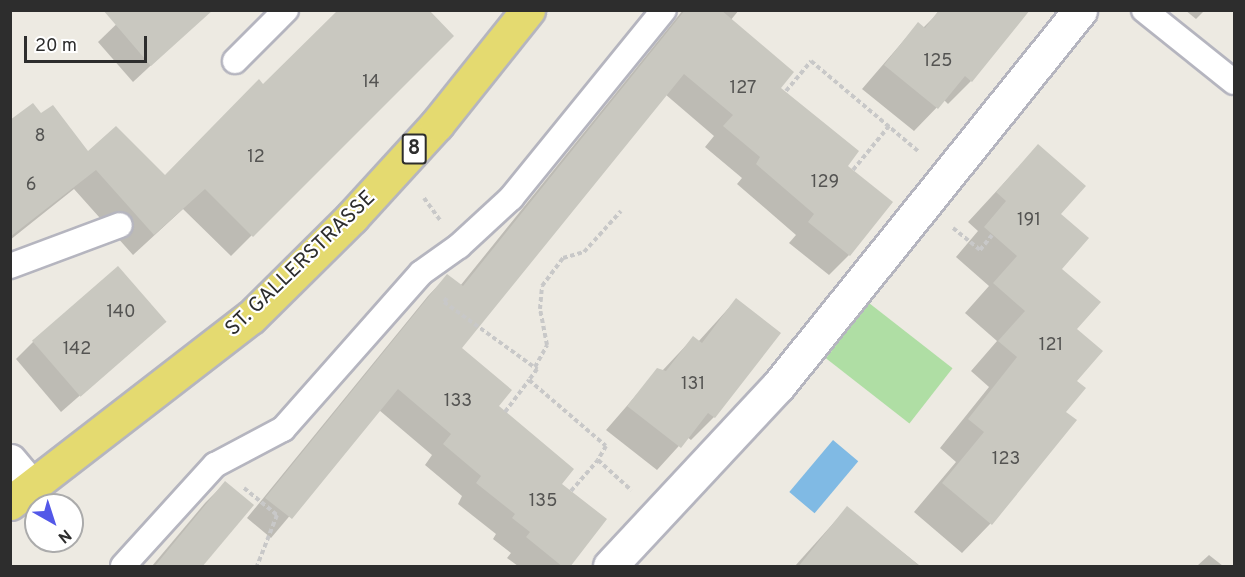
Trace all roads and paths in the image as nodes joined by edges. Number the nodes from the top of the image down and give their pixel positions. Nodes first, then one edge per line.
1 (286, 10) edge
2 (528, 10) edge
3 (664, 10) edge
4 (1080, 10) edge
5 (1144, 10) edge
6 (235, 61) dead end
7 (1234, 82) edge
8 (786, 91) dead end
9 (889, 126) junction
10 (853, 170) dead end
11 (948, 176) junction
12 (924, 205) junction
13 (621, 211) dead end
14 (120, 225) dead end
15 (992, 235) dead end
16 (459, 246) junction
17 (10, 266) edge
18 (534, 367) junction
19 (530, 380) junction
20 (505, 412) dead end
21 (598, 460) junction
22 (10, 461) edge
23 (215, 465) junction
24 (571, 491) dead end
25 (21, 495) edge
26 (659, 514) junction
27 (123, 567) edge
28 (257, 567) edge
29 (610, 567) edge

1 - 6 lane
2 - 25 main road, ST. GALLERSTRASSE / 8
3 - 16 lane
4 - 11 street
5 - 7 lane
8 - 9 path
9 - 10 path
9 - 11 path
11 - 12 street
12 - 15 path
12 - 26 street
13 - 18 path
14 - 17 lane
16 - 18 path
16 - 23 lane
18 - 19 path
19 - 20 path
19 - 21 path
21 - 24 path
21 - 26 path
22 - 25 street
23 - 27 lane
23 - 28 path
26 - 29 street

